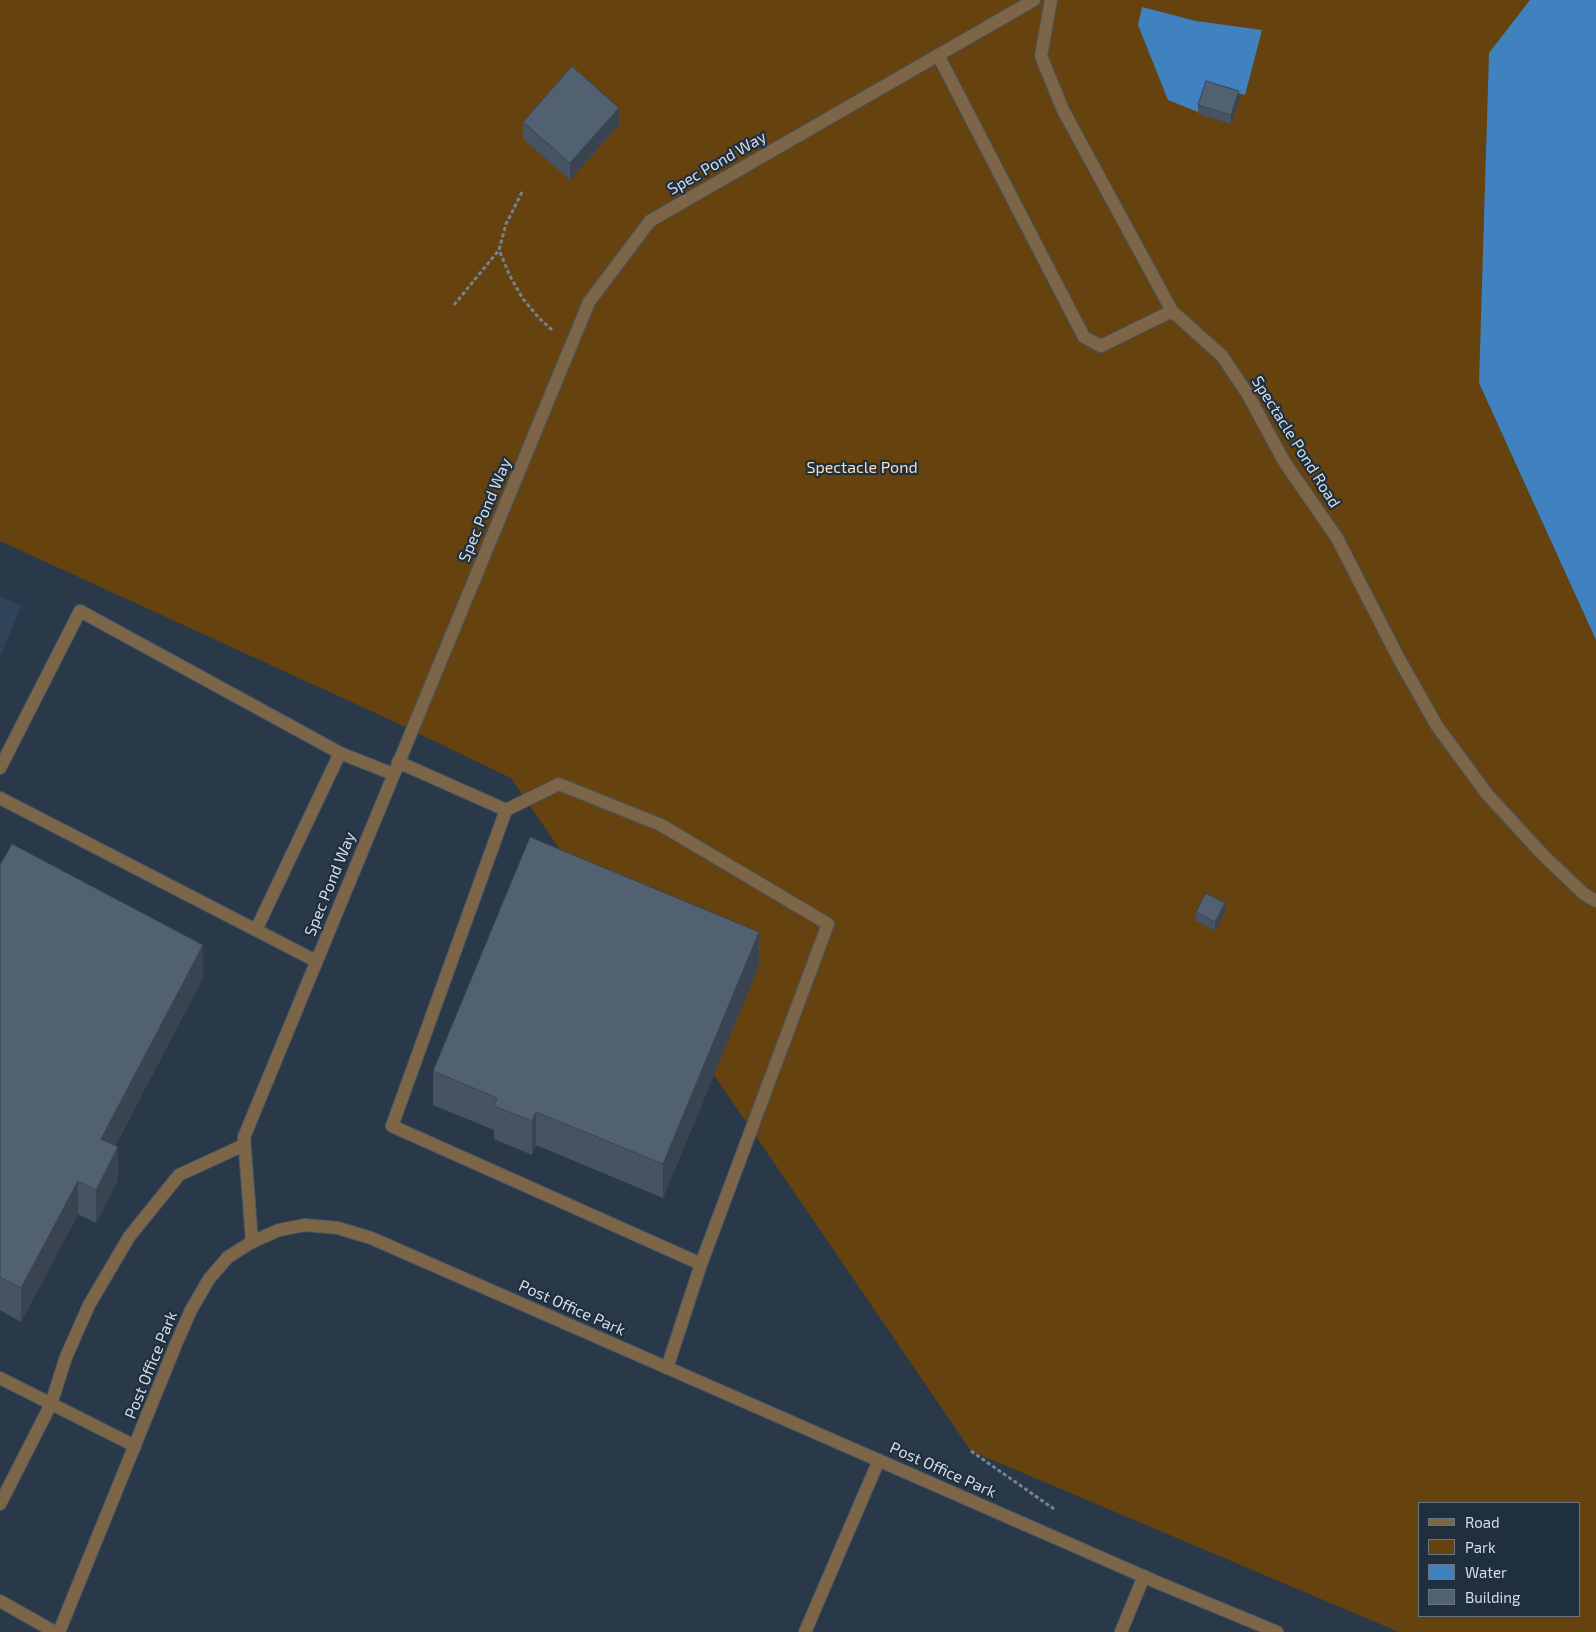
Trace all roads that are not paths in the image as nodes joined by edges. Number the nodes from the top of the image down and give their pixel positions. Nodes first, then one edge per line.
1 (1034, 0) edge
2 (1051, 0) edge
3 (938, 55) junction
4 (1172, 312) junction
5 (340, 753) junction
6 (0, 768) edge
7 (395, 768) junction
8 (0, 798) edge
9 (506, 810) junction
10 (1596, 901) edge
11 (256, 930) junction
12 (316, 961) junction
13 (244, 1145) junction
14 (252, 1242) junction
15 (701, 1264) junction
16 (667, 1368) junction
17 (0, 1378) edge
18 (51, 1404) junction
19 (135, 1446) junction
20 (879, 1460) junction
21 (2, 1496) edge
22 (1144, 1576) junction
23 (0, 1601) edge
24 (55, 1632) edge
25 (59, 1632) edge
26 (804, 1632) edge
27 (1121, 1632) edge
28 (1277, 1632) edge

1 - 3 street, Spec Pond Way
2 - 4 street, Spectacle Pond Road
3 - 4 street
3 - 7 street, Spec Pond Way
4 - 10 street, Spectacle Pond Road
5 - 6 street
5 - 7 street
5 - 11 street
7 - 9 street
7 - 12 street, Spec Pond Way
8 - 11 street
9 - 15 street
9 - 15 street
11 - 12 street
12 - 13 street, Spec Pond Way
13 - 14 street, Spec Pond Way
13 - 18 street
14 - 16 street, Post Office Park
14 - 19 street, Post Office Park
15 - 16 street
16 - 20 street, Post Office Park
17 - 18 street
18 - 19 street
18 - 21 street
19 - 25 street, Post Office Park
20 - 22 street, Post Office Park
20 - 26 street
22 - 27 street
22 - 28 street, Post Office Park
23 - 24 street

